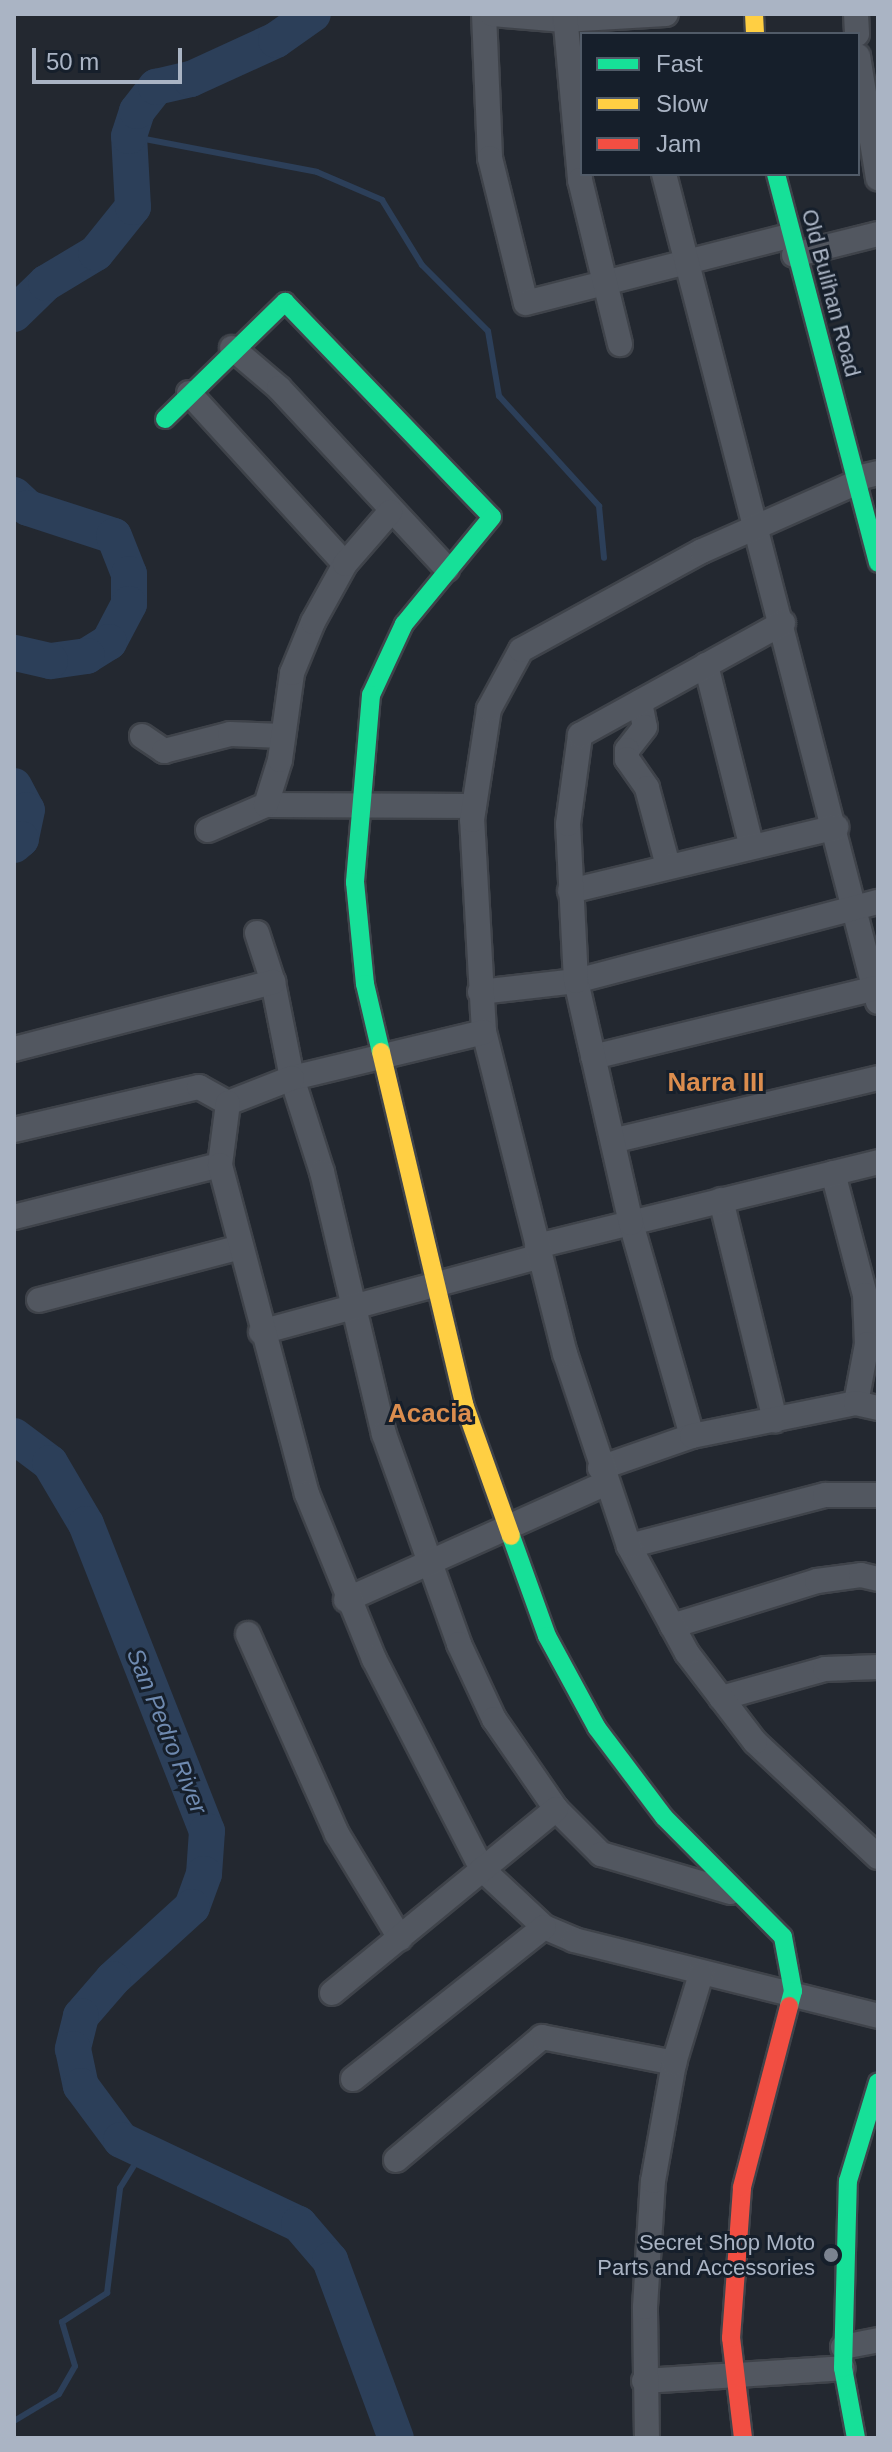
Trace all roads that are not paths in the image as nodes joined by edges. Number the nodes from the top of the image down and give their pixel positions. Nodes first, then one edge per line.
1 (484, 14) edge
2 (492, 14) edge
3 (564, 17) edge
4 (652, 19) edge
5 (860, 68) edge
6 (664, 176) edge
7 (776, 176) edge
8 (878, 178) edge
9 (878, 234) edge
10 (792, 246) junction
11 (686, 264) junction
12 (603, 282) junction
13 (620, 344) dead end
14 (232, 348) junction
15 (189, 393) junction
16 (165, 419) dead end
17 (864, 478) edge
18 (390, 512) junction
19 (755, 526) junction
20 (878, 563) edge
21 (345, 564) junction
22 (447, 569) junction
23 (783, 623) junction
24 (706, 665) junction
25 (640, 702) junction
26 (142, 736) dead end
27 (283, 736) junction
28 (266, 805) junction
29 (358, 806) junction
30 (474, 806) junction
31 (836, 827) junction
32 (208, 830) dead end
33 (751, 844) junction
34 (668, 866) junction
35 (570, 891) junction
36 (878, 902) edge
37 (850, 909) junction
38 (257, 933) dead end
39 (576, 981) junction
40 (273, 982) junction
41 (480, 992) junction
42 (876, 995) edge
43 (484, 1032) junction
44 (14, 1049) edge
45 (379, 1056) junction
46 (593, 1057) junction
47 (292, 1078) junction
48 (878, 1078) edge
49 (228, 1103) junction
50 (14, 1130) edge
51 (616, 1140) junction
52 (878, 1162) edge
53 (220, 1165) junction
54 (833, 1173) junction
55 (721, 1200) junction
56 (14, 1217) edge
57 (631, 1223) junction
58 (241, 1247) junction
59 (537, 1252) junction
60 (434, 1283) junction
61 (39, 1300) dead end
62 (353, 1303) junction
63 (261, 1332) junction
64 (867, 1406) edge
65 (775, 1420) junction
66 (692, 1436) junction
67 (603, 1476) junction
68 (878, 1495) edge
69 (505, 1525) junction
70 (629, 1546) junction
71 (430, 1559) junction
72 (878, 1579) edge
73 (346, 1600) junction
74 (672, 1626) junction
75 (248, 1634) dead end
76 (878, 1667) edge
77 (721, 1698) junction
78 (556, 1809) junction
79 (878, 1857) edge
80 (482, 1869) junction
81 (734, 1893) junction
82 (544, 1927) junction
83 (400, 1938) junction
84 (701, 1974) junction
85 (793, 1991) junction
86 (332, 1993) dead end
87 (878, 2016) edge
88 (674, 2063) junction
89 (353, 2079) dead end
90 (878, 2082) edge
91 (873, 2124) edge
92 (396, 2160) dead end
93 (878, 2340) edge
94 (843, 2357) junction
95 (735, 2376) junction
96 (644, 2381) junction
97 (878, 2433) edge
98 (647, 2438) edge
99 (743, 2438) edge
100 (856, 2438) edge
101 (865, 2438) edge

1 - 12 street
2 - 3 street
3 - 4 street
3 - 12 street
5 - 8 street
6 - 11 street
7 - 10 street, Old Bulihan Road
9 - 10 street
10 - 11 street
10 - 17 street, Old Bulihan Road
11 - 12 street
11 - 19 street
12 - 13 street
14 - 15 street
14 - 18 street
14 - 22 street
15 - 16 street
15 - 21 street
17 - 19 street
17 - 20 street, Old Bulihan Road
18 - 21 street
18 - 22 street
19 - 23 street
19 - 30 street
21 - 27 street
22 - 29 street
23 - 24 street
23 - 31 street
24 - 25 street
24 - 33 street
25 - 34 street
25 - 35 street
26 - 27 street
27 - 28 street
28 - 29 street
28 - 32 street
29 - 30 street
29 - 45 street
30 - 41 street
31 - 33 street
31 - 37 street
33 - 34 street
34 - 35 street
35 - 39 street
36 - 37 street
37 - 39 street
37 - 42 street
38 - 40 street
39 - 41 street
39 - 46 street
40 - 44 street
40 - 47 street
41 - 43 street
42 - 46 street
43 - 45 street
43 - 59 street
45 - 47 street
45 - 60 street
46 - 51 street
47 - 49 street
47 - 62 street
48 - 51 street
49 - 50 street
49 - 53 street
51 - 57 street
52 - 54 street
53 - 56 street
53 - 58 street
54 - 55 street
54 - 64 street
55 - 57 street
55 - 65 street
57 - 59 street
57 - 66 street
58 - 61 street
58 - 63 street
59 - 60 street
59 - 67 street
60 - 62 street
60 - 69 street
62 - 63 street
62 - 71 street
63 - 73 street
64 - 65 street
65 - 66 street
66 - 67 street
67 - 69 street
67 - 70 street
68 - 70 street
69 - 71 street
69 - 81 street
70 - 74 street
71 - 73 street
71 - 78 street
72 - 74 street
73 - 80 street
74 - 77 street
75 - 83 street
76 - 77 street
77 - 79 street
78 - 80 street
78 - 81 street
80 - 82 street
80 - 83 street
81 - 85 street
82 - 84 street
82 - 89 street
83 - 86 street
84 - 85 street
84 - 88 street
85 - 87 street
85 - 95 street
88 - 92 street
88 - 96 street
90 - 91 street
91 - 94 street
93 - 94 street
94 - 95 street
94 - 100 street
95 - 96 street
95 - 99 street
96 - 98 street
97 - 101 street

